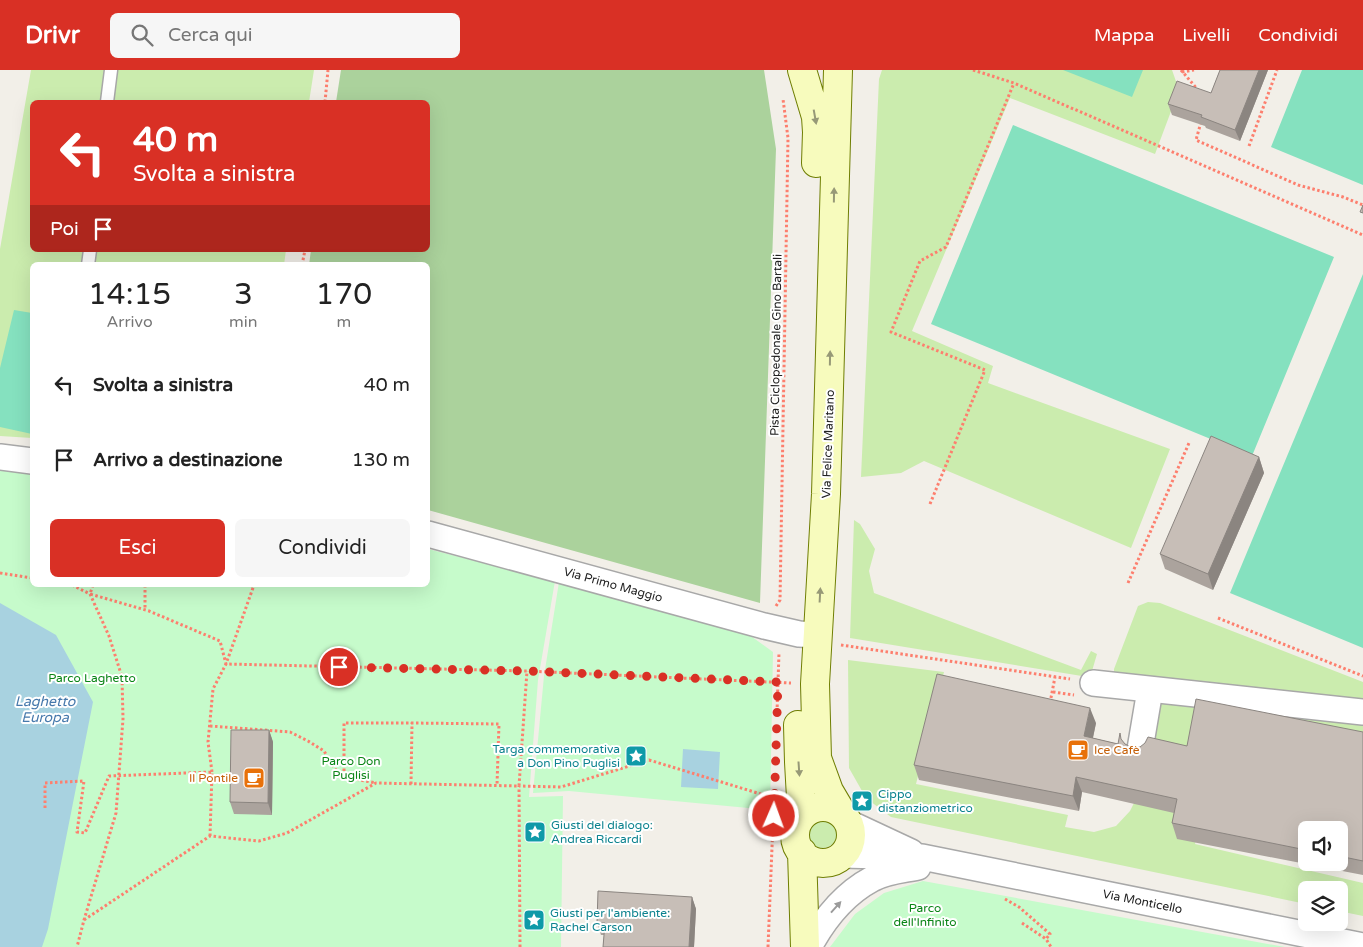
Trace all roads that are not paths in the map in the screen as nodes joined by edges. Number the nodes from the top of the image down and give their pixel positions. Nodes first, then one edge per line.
1 (111, 70) edge
2 (802, 70) edge
3 (838, 70) edge
4 (107, 100) edge
5 (0, 457) edge
6 (30, 461) edge
7 (430, 535) edge
8 (819, 638) junction
9 (1093, 683) road end
10 (1150, 690) junction
11 (1363, 712) edge
12 (1140, 750) edge
13 (802, 816) junction
14 (845, 818) junction
15 (802, 852) junction
16 (922, 857) junction
17 (837, 858) junction
18 (996, 884) junction
19 (1363, 946) edge
20 (806, 947) edge

1 - 4 lane
2 -> 8 street, Via Felice Maritano
8 -> 3 street, Via Felice Maritano
5 - 6 street
7 - 8 street, Via Primo Maggio
8 -> 13 street, Via Felice Maritano
8 - 14 street, Via Felice Maritano
9 - 10 street
10 - 11 street
10 - 12 street
13 - 14 street
13 - 15 street
14 - 16 street, Via Monticello
14 - 17 street
15 - 17 street
15 - 20 street
16 - 17 street, Via Monticello
16 - 18 street, Via Monticello
17 - 20 street
18 - 19 street, Via Monticello
20 -> 18 street

